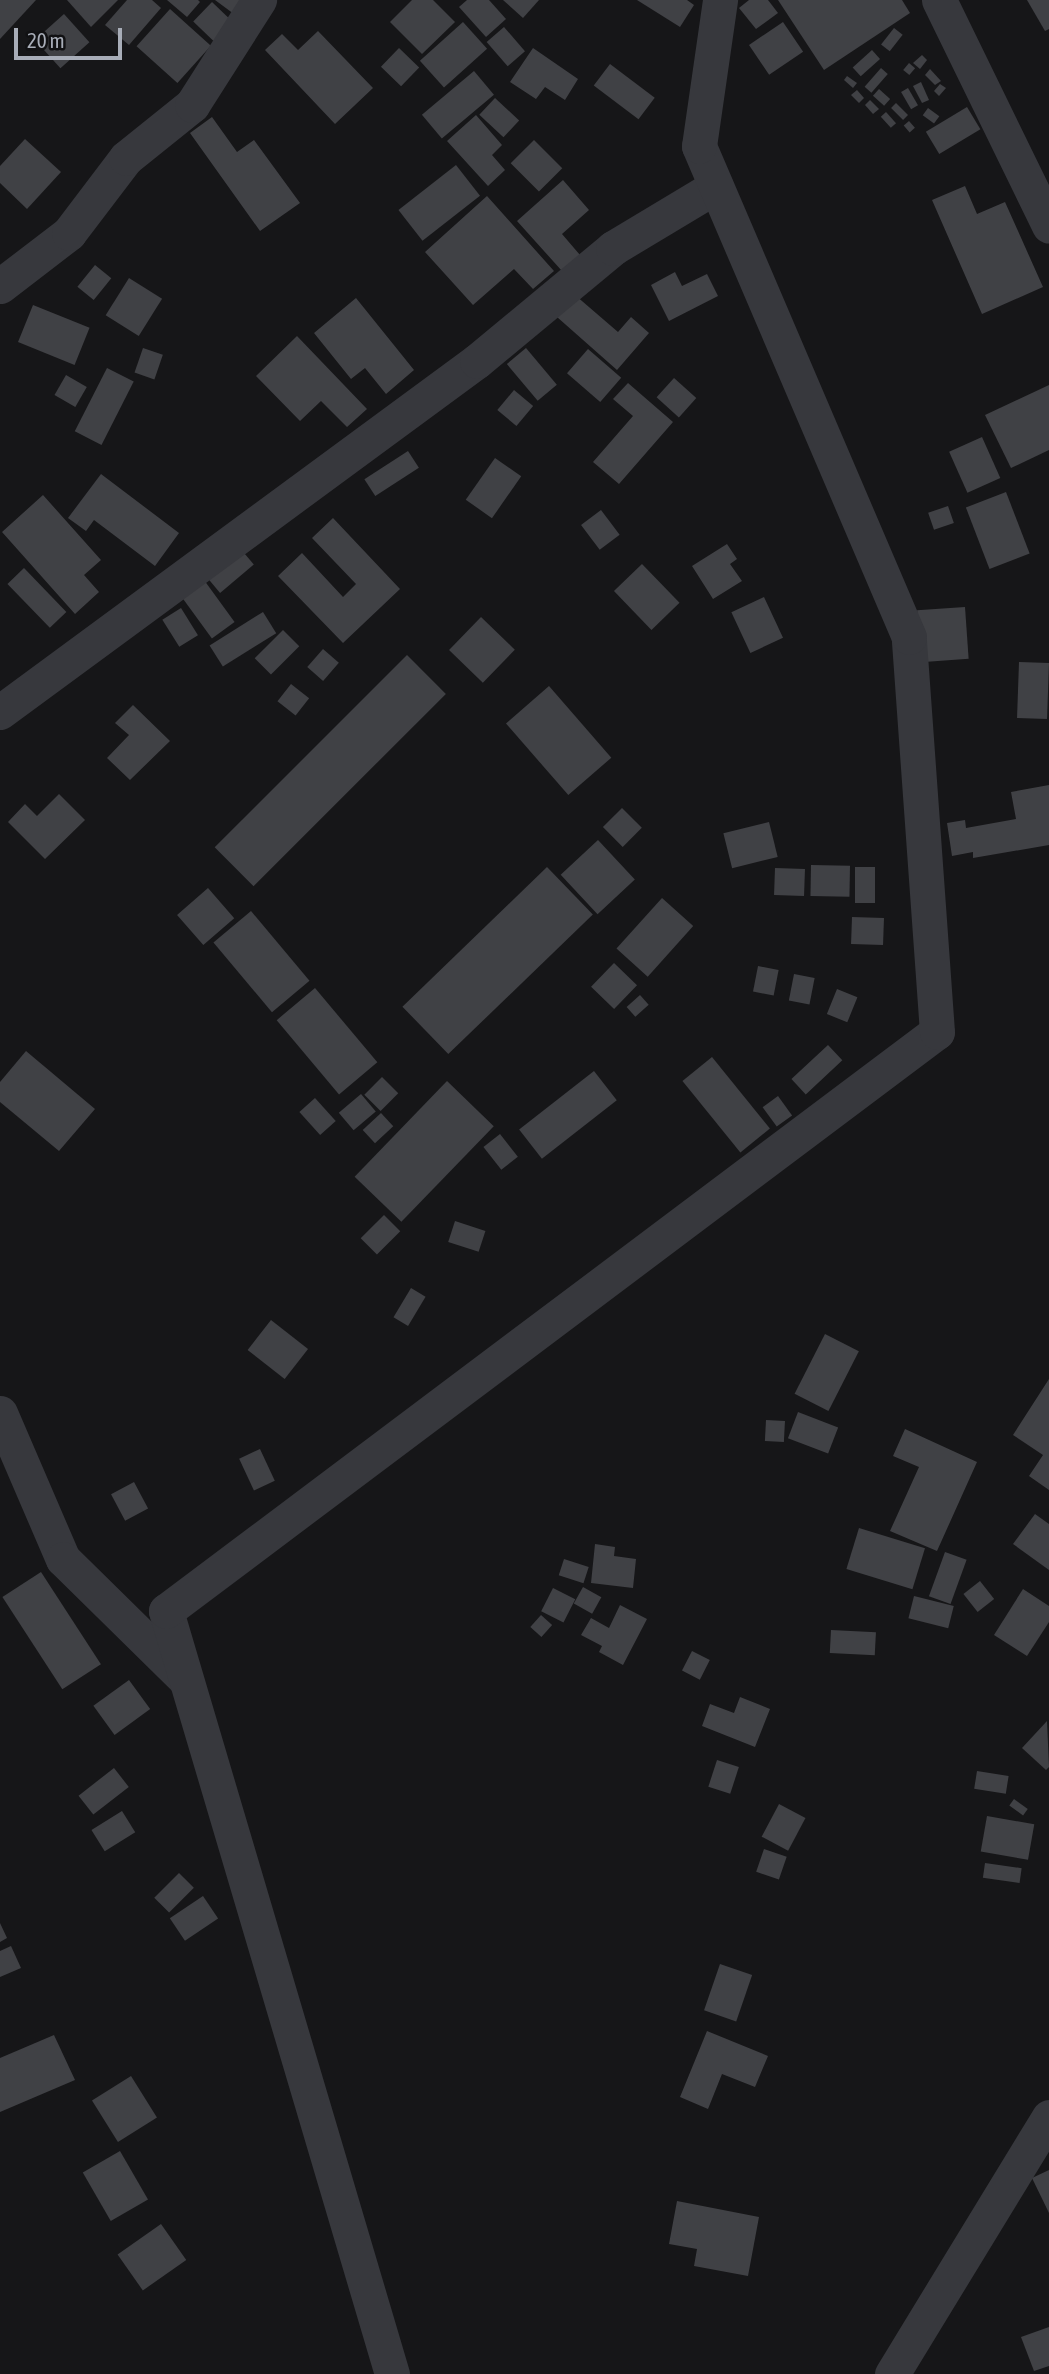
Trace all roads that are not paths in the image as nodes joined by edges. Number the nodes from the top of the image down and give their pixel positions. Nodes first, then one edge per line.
1 (260, 0) edge
2 (720, 0) edge
3 (952, 6) edge
4 (716, 186) junction
5 (1049, 226) edge
6 (0, 286) edge
7 (0, 712) edge
8 (0, 1413) edge
9 (186, 1681) junction
10 (1049, 2117) edge
11 (392, 2374) edge
12 (892, 2374) edge

1 - 6 street
2 - 4 street
3 - 5 street
4 - 7 street
4 - 9 street
8 - 9 street
9 - 11 street
10 - 12 street

